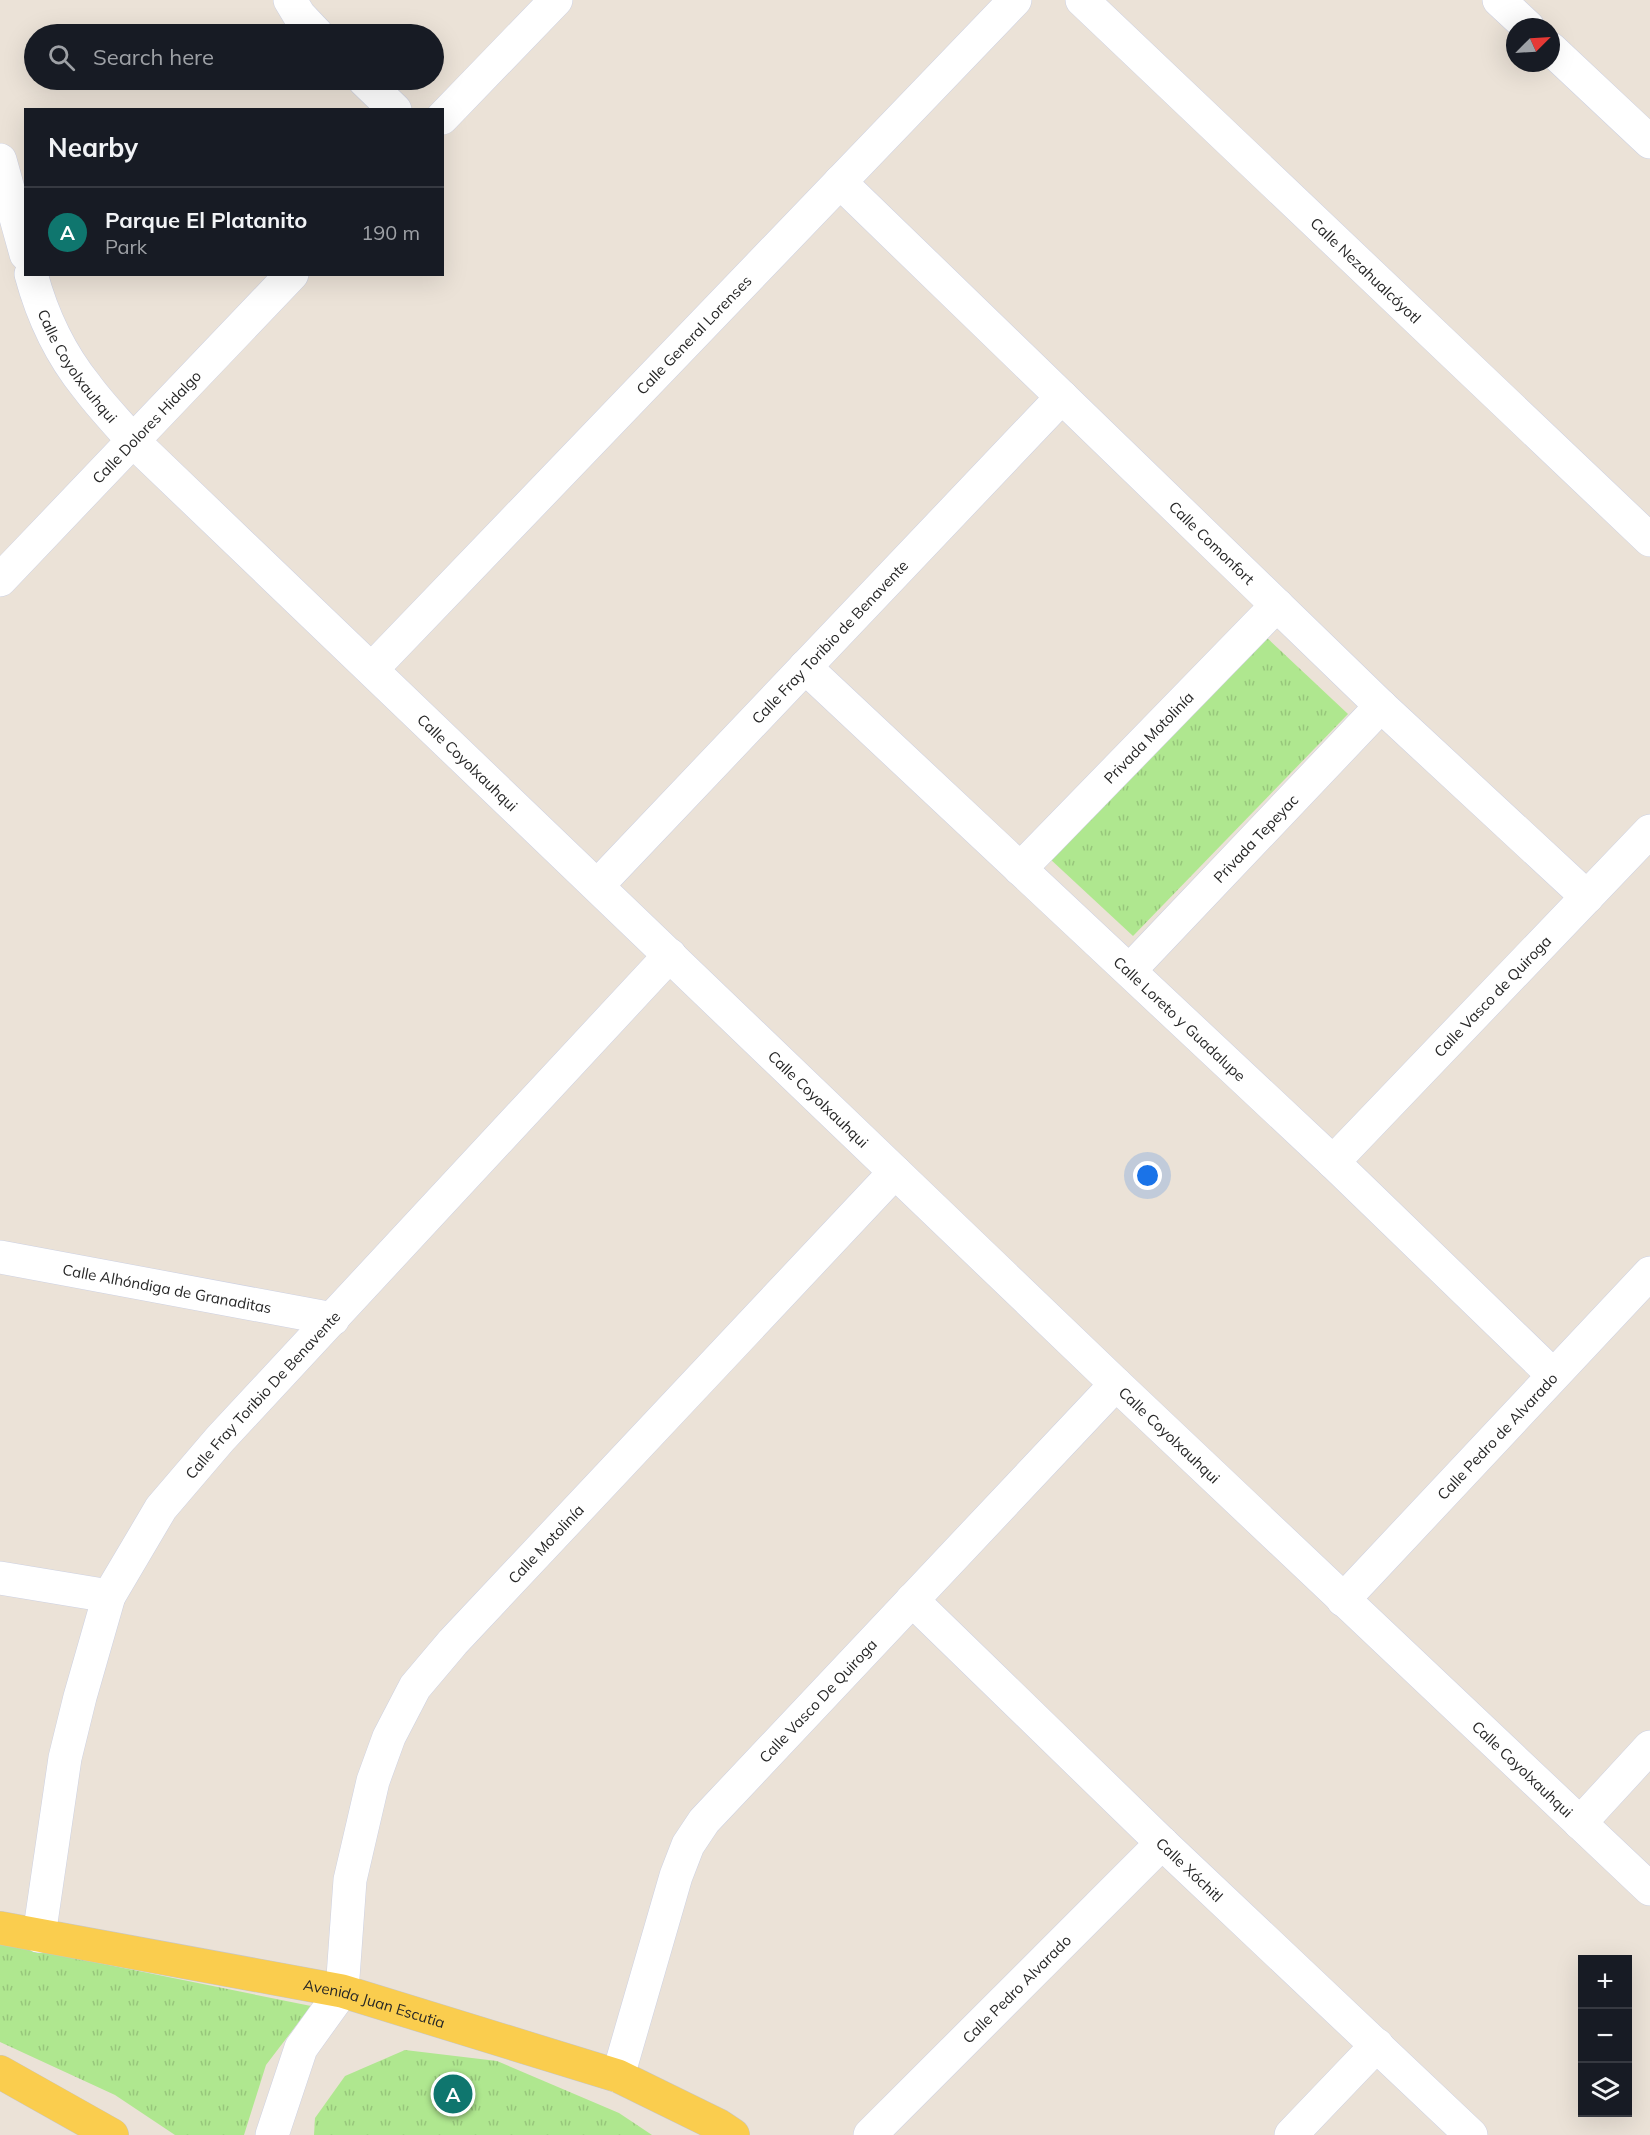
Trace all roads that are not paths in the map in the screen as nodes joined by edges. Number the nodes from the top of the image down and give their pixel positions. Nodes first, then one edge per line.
1 (290, 0) edge
2 (556, 0) edge
3 (1015, 0) edge
4 (1082, 0) edge
5 (1499, 0) edge
6 (1518, 18) edge
7 (308, 24) edge
8 (1560, 57) edge
9 (375, 90) edge
10 (394, 108) edge
11 (444, 116) edge
12 (1650, 142) edge
13 (0, 160) edge
14 (840, 182) junction
15 (24, 247) edge
16 (32, 276) edge
17 (290, 276) edge
18 (1062, 397) junction
19 (133, 441) junction
20 (1650, 540) edge
21 (0, 580) edge
22 (1277, 605) junction
23 (805, 667) junction
24 (372, 669) junction
25 (1381, 706) junction
26 (1650, 831) edge
27 (1020, 869) junction
28 (598, 885) junction
29 (1587, 897) junction
30 (670, 955) junction
31 (1130, 970) junction
32 (1333, 1162) junction
33 (895, 1172) junction
34 (0, 1257) edge
35 (1650, 1273) edge
36 (333, 1319) junction
37 (1553, 1375) junction
38 (1116, 1384) junction
39 (0, 1578) edge
40 (110, 1596) junction
41 (912, 1599) junction
42 (1343, 1600) junction
43 (1650, 1747) edge
44 (1580, 1823) junction
45 (1162, 1843) junction
46 (1650, 1889) edge
47 (0, 1928) edge
48 (39, 1936) junction
49 (342, 1991) junction
50 (1377, 2045) junction
51 (0, 2072) edge
52 (618, 2076) junction
53 (112, 2135) edge
54 (272, 2135) edge
55 (733, 2135) edge
56 (870, 2135) edge
57 (1291, 2135) edge
58 (1471, 2135) edge

1 - 7 street
2 - 11 street
3 - 14 street, Calle General Lorenses
4 - 20 street, Calle Nezahualcóyotl
5 - 6 street
8 - 12 street
9 - 10 street
13 - 15 street
14 - 18 street, Calle Comonfort
14 - 24 street, Calle General Lorenses
16 - 19 street, Calle Coyolxauhqui
17 - 19 street, Calle Dolores Hidalgo
18 - 22 street, Calle Comonfort
18 - 23 street, Calle Fray Toribio de Benavente
19 - 21 street, Calle Dolores Hidalgo
19 - 24 street, Calle Coyolxauhqui
22 - 25 street, Calle Comonfort
22 - 27 street, Privada Motolinía
23 - 27 street, Calle Loreto y Guadalupe
23 - 28 street, Calle Fray Toribio de Benavente
24 - 28 street, Calle Coyolxauhqui
25 - 29 street, Calle Comonfort
25 - 31 street, Privada Tepeyac
26 - 29 street, Calle Vasco de Quiroga
27 - 31 street, Calle Loreto y Guadalupe
28 - 30 street, Calle Coyolxauhqui
29 - 32 street, Calle Vasco de Quiroga
30 - 33 street, Calle Coyolxauhqui
30 - 36 street, Calle Fray Toribio De Benavente
31 - 32 street, Calle Loreto y Guadalupe
32 - 37 street, Calle Loreto y Guadalupe
33 - 38 street, Calle Coyolxauhqui
33 - 49 street, Calle Motolinía
34 - 36 street, Calle Alhóndiga de Granaditas
35 - 37 street, Calle Pedro de Alvarado
36 - 40 street, Calle Fray Toribio De Benavente
37 - 42 street, Calle Pedro de Alvarado
38 - 41 street, Calle Vasco De Quiroga
38 - 42 street, Calle Coyolxauhqui
39 - 40 street
40 - 48 street, Calle Fray Toribio De Benavente
41 - 45 street, Calle Xóchitl
41 - 52 street, Calle Vasco De Quiroga
42 - 44 street, Calle Coyolxauhqui
43 - 44 street
44 - 46 street, Calle Coyolxauhqui
45 - 50 street, Calle Xóchitl
45 - 56 street, Calle Pedro Alvarado
47 - 48 main road, Avenida Juan Escutia
48 - 49 main road, Avenida Juan Escutia
49 - 52 main road, Avenida Juan Escutia
49 - 54 street
50 - 57 street
50 - 58 street, Calle Xóchitl
51 - 53 main road
52 - 55 main road, Avenida Juan Escutia

